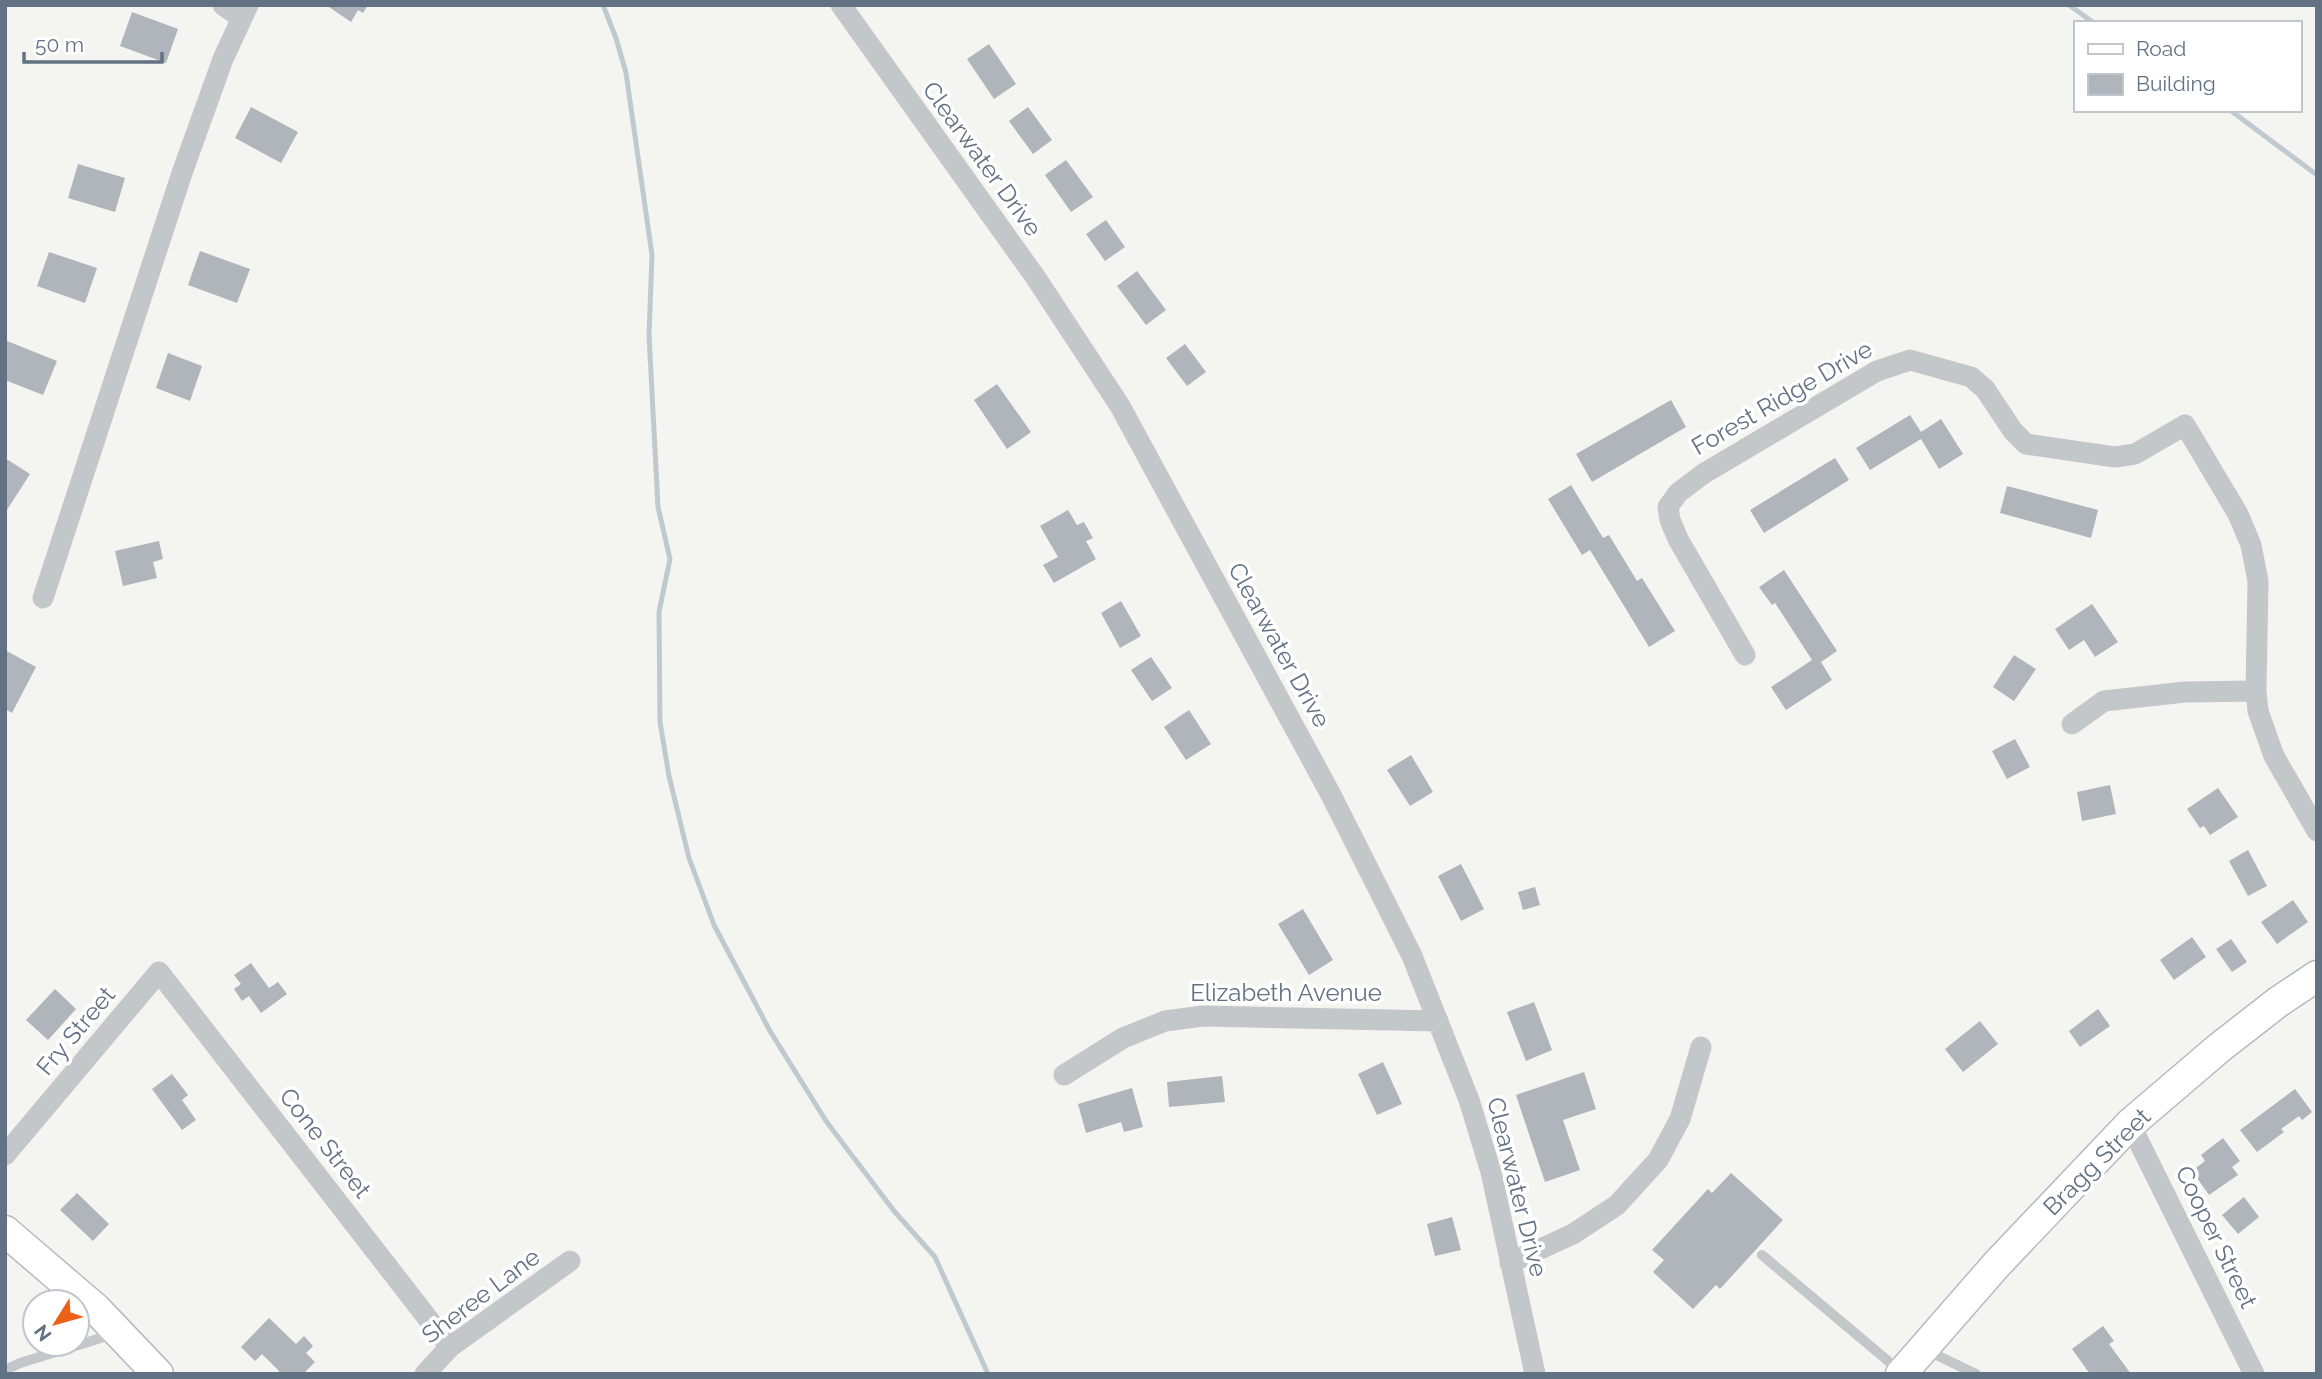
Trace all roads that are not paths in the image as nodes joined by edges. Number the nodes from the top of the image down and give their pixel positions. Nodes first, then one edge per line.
1 (223, 5) edge
2 (841, 5) edge
3 (245, 12) edge
4 (43, 598) dead end
5 (1745, 655) dead end
6 (2256, 691) junction
7 (2072, 724) dead end
8 (2317, 831) edge
9 (159, 972) joint
10 (2317, 976) edge
11 (1438, 1021) junction
12 (1701, 1047) dead end
13 (1064, 1075) dead end
14 (2130, 1124) junction
15 (5, 1155) edge
16 (5, 1231) edge
17 (1762, 1255) dead end
18 (570, 1261) dead end
19 (1510, 1263) junction
20 (120, 1332) junction
21 (450, 1347) junction
22 (1923, 1349) junction
23 (5, 1370) edge
24 (1902, 1373) edge
25 (158, 1374) edge
26 (425, 1374) edge
27 (1535, 1374) edge
28 (1976, 1374) edge
29 (2254, 1374) edge

1 - 3 street
2 - 11 street, Clearwater Drive
3 - 4 street
5 - 6 street, Forest Ridge Drive
6 - 7 street
6 - 8 street
9 - 15 street, Fry Street
9 - 21 street, Cone Street
10 - 14 street, Bragg Street
11 - 13 street, Elizabeth Avenue
11 - 19 street, Clearwater Drive
12 - 19 street
14 - 22 street, Bragg Street
14 - 29 street, Cooper Street
16 - 20 street
17 - 24 lane
18 - 21 street, Sheree Lane
19 - 27 street, Clearwater Drive
20 - 23 lane
20 - 25 street
21 - 26 street, Sheree Lane
22 - 24 street, Bragg Street
22 - 28 lane

